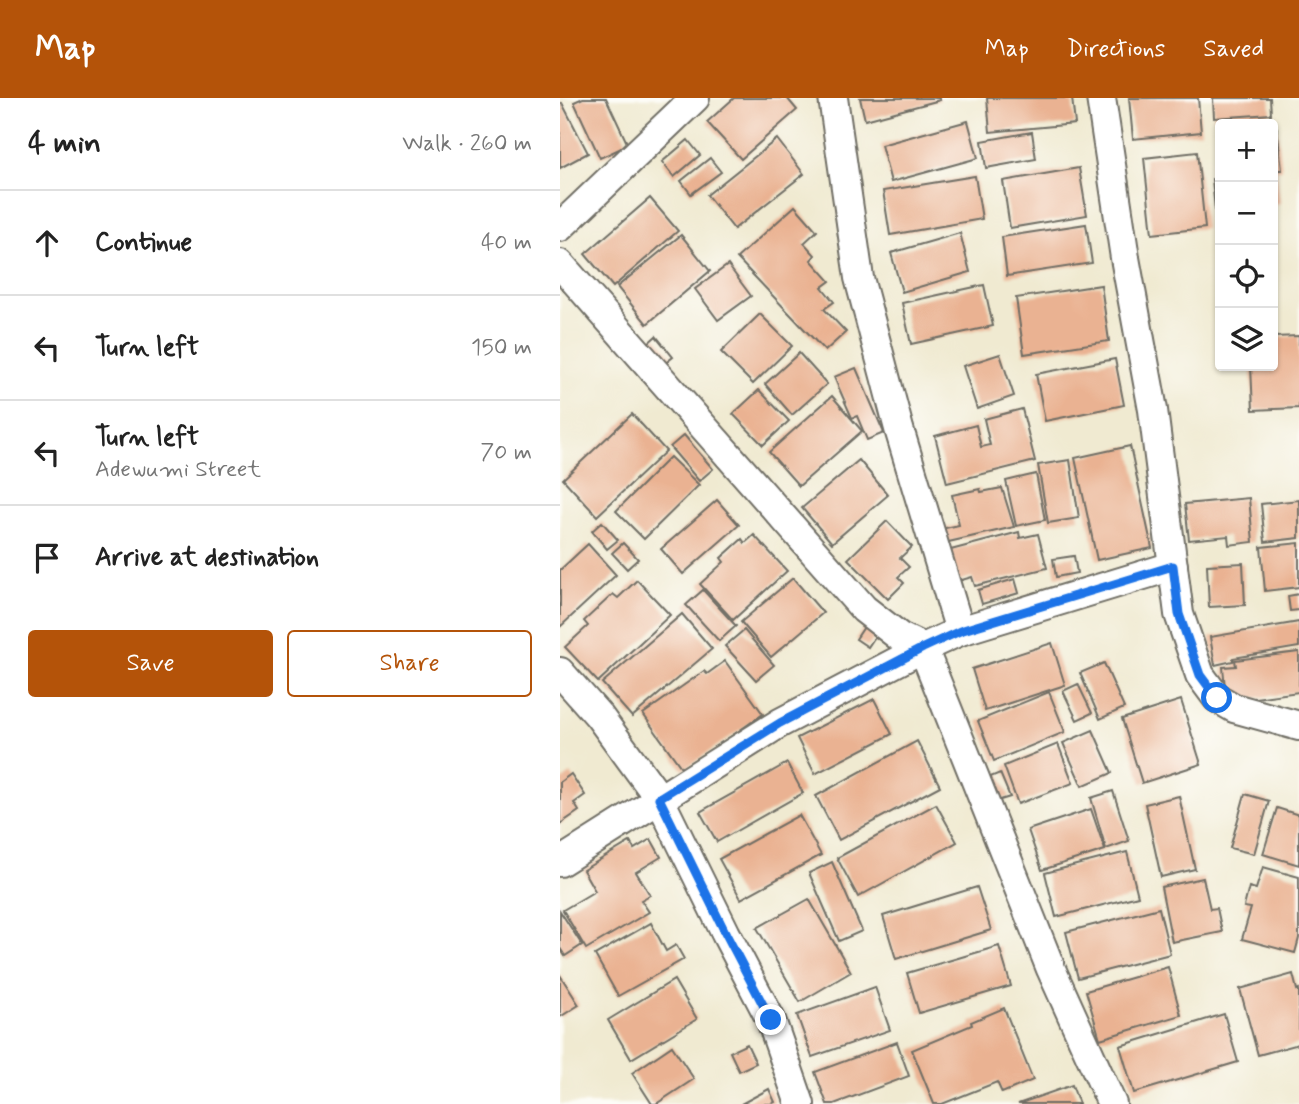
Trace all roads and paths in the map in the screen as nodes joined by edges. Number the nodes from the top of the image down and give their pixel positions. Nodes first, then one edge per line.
1 (695, 98) edge
2 (833, 98) edge
3 (1101, 98) edge
4 (560, 227) edge
5 (560, 264) edge
6 (1173, 566) junction
7 (960, 631) junction
8 (923, 648) junction
9 (560, 672) edge
10 (1299, 726) edge
11 (659, 798) junction
12 (560, 862) edge
13 (800, 1104) edge
14 (1112, 1104) edge

1 - 4 street
2 - 7 street
3 - 6 street
5 - 8 street
6 - 7 street
6 - 10 street
7 - 8 street
8 - 11 street
8 - 14 street
9 - 11 street
11 - 12 street
11 - 13 street

